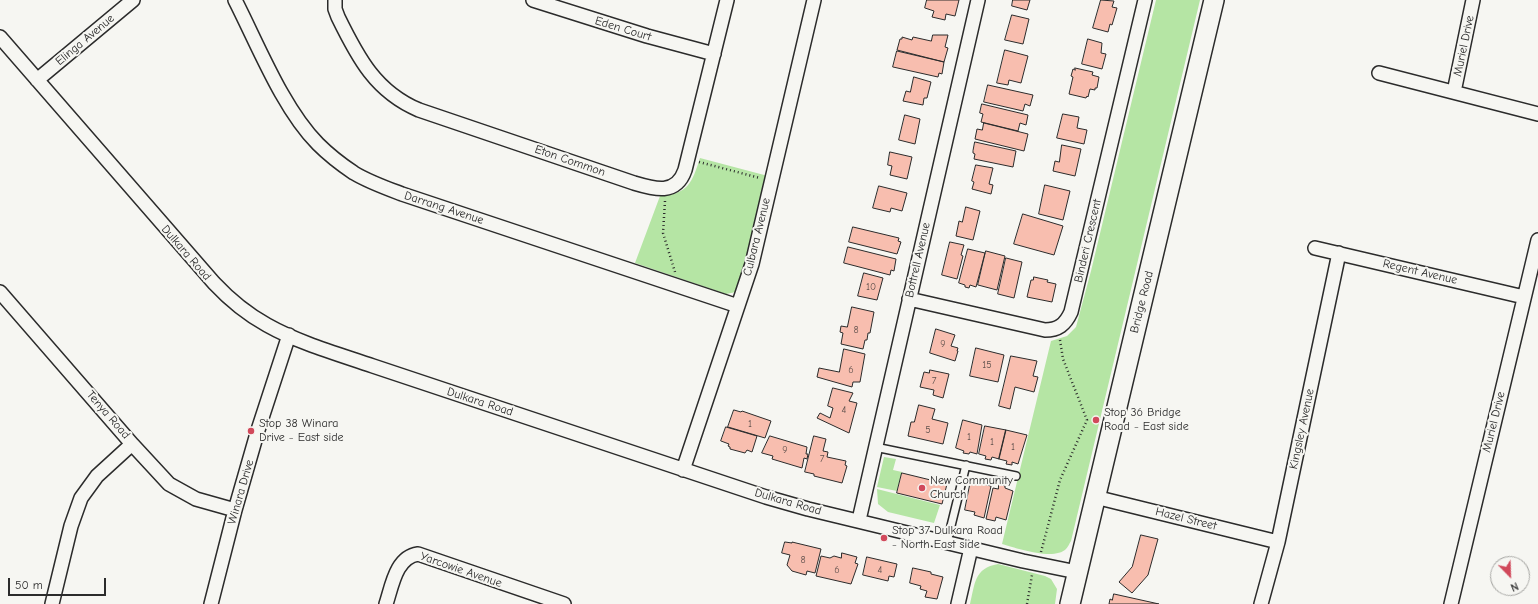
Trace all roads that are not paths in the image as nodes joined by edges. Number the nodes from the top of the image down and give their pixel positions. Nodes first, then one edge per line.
1 (133, 0) edge
2 (234, 0) edge
3 (335, 0) edge
4 (533, 0) edge
5 (727, 0) edge
6 (814, 0) edge
7 (978, 0) edge
8 (1145, 0) edge
9 (1214, 0) edge
10 (1473, 0) edge
11 (0, 37) edge
12 (714, 54) junction
13 (1378, 73) dead end
14 (37, 80) junction
15 (1454, 92) junction
16 (1538, 114) edge
17 (1538, 240) edge
18 (1315, 248) dead end
19 (1339, 253) junction
20 (0, 292) edge
21 (1524, 297) junction
22 (909, 299) junction
23 (738, 306) junction
24 (289, 335) junction
25 (132, 444) junction
26 (875, 447) junction
27 (966, 466) junction
28 (683, 470) junction
29 (1016, 476) dead end
30 (1095, 497) junction
31 (235, 510) junction
32 (860, 520) junction
33 (947, 542) junction
34 (1278, 542) junction
35 (972, 548) junction
36 (1077, 572) junction
37 (52, 604) edge
38 (211, 604) edge
39 (386, 604) edge
40 (564, 604) edge
41 (958, 604) edge
42 (1070, 604) edge
43 (1261, 604) edge
44 (1450, 604) edge

1 - 14 street, Elinga Avenue
2 - 23 street, Darrang Avenue
3 - 12 street, Eton Common
4 - 12 street, Eden Court
5 - 12 street
6 - 23 street, Culbara Avenue
7 - 22 street, Bottrell Avenue
8 - 22 street, Binderi Crescent
9 - 30 main road, Bridge Road
10 - 15 street, Muriel Drive
11 - 14 street, Dulkara Road
13 - 15 street, Muriel Drive
14 - 24 street, Dulkara Road
15 - 16 street, Muriel Drive
17 - 21 street, Muriel Drive
18 - 19 street, Regent Avenue
19 - 21 street, Regent Avenue
19 - 34 street, Kingsley Avenue
20 - 25 street, Tenya Road
21 - 44 street, Muriel Drive
22 - 26 street, Bottrell Avenue
23 - 28 street, Culbara Avenue
24 - 28 street, Dulkara Road
24 - 31 street, Winara Drive
25 - 31 street, Tenya Road
25 - 37 street
26 - 27 lane
26 - 32 street, Bottrell Avenue
27 - 29 lane
27 - 33 lane
28 - 32 street, Dulkara Road
30 - 34 street, Hazel Street
30 - 36 main road, Bridge Road
31 - 38 street, Winara Drive
32 - 33 street, Dulkara Road
33 - 35 street, Dulkara Road
34 - 43 street, Kingsley Avenue
35 - 36 street, Dulkara Road
35 - 41 street
36 - 42 main road, Bridge Road
39 - 40 street, Yarcowie Avenue

